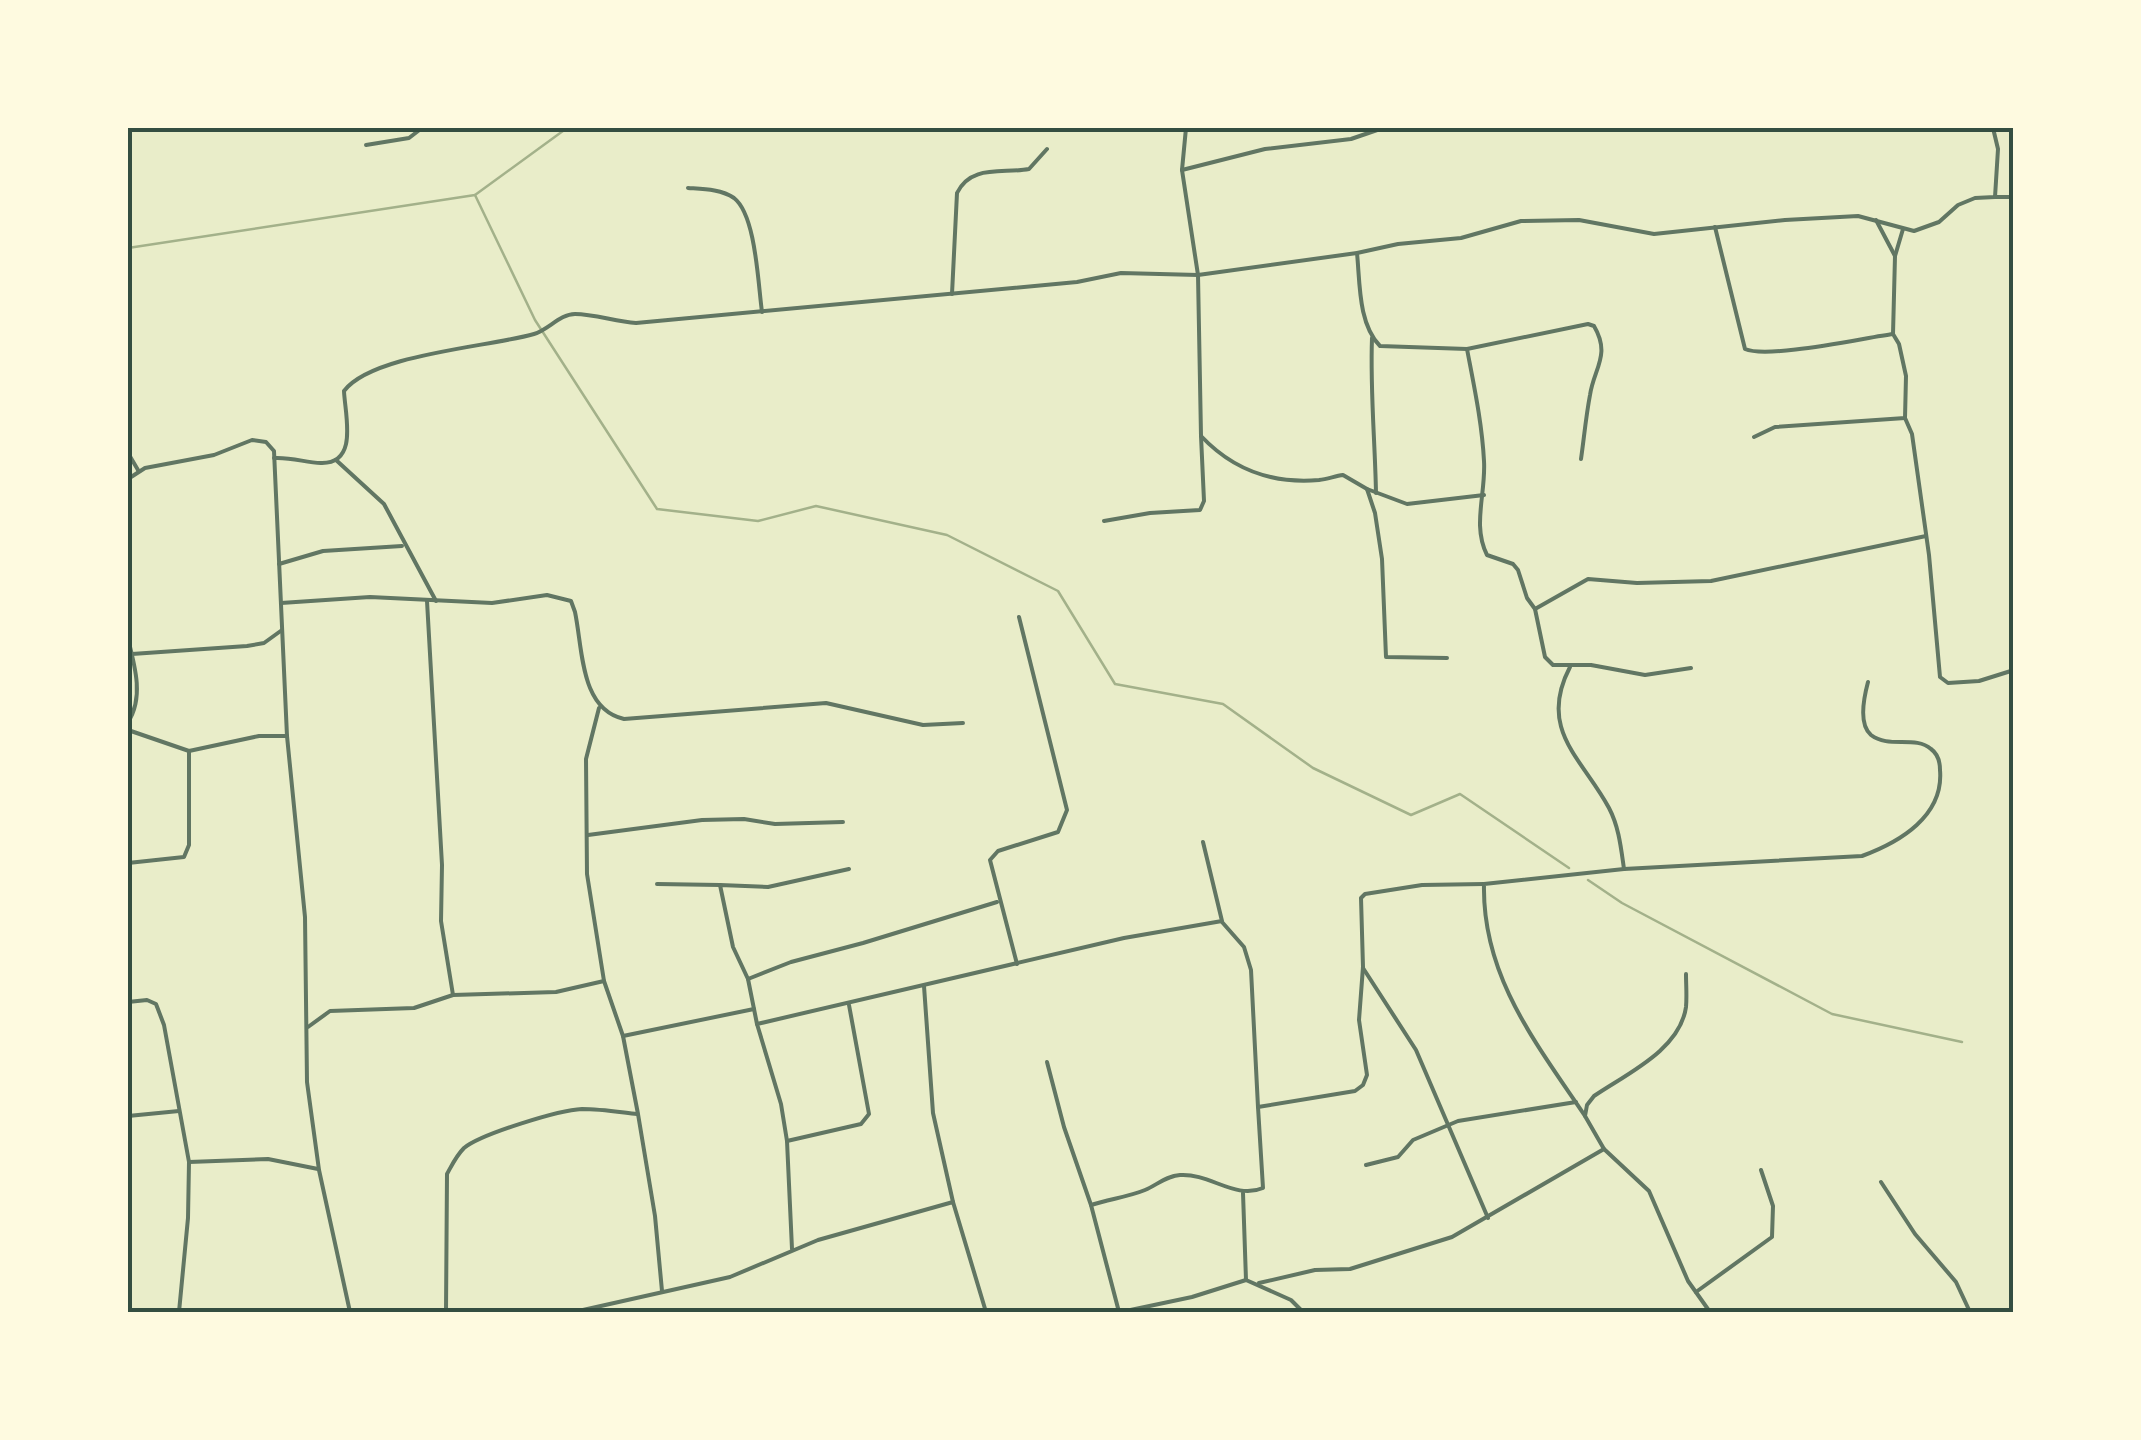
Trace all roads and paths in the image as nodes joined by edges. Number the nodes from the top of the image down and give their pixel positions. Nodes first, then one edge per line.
1 (422, 128) edge
2 (1186, 128) edge
3 (1383, 128) edge
4 (1993, 128) edge
5 (366, 145) dead end
6 (1047, 149) dead end
7 (1182, 170) junction
8 (688, 188) dead end
9 (1995, 197) junction
10 (2014, 197) edge
11 (1876, 220) junction
12 (1715, 227) junction
13 (1903, 228) junction
14 (1357, 253) junction
15 (1895, 256) junction
16 (1198, 275) junction
17 (952, 294) junction
18 (762, 312) junction
19 (1893, 334) junction
20 (1372, 338) junction
21 (1467, 350) junction
22 (1905, 418) junction
23 (1201, 436) junction
24 (1754, 437) dead end
25 (128, 453) edge
26 (274, 458) junction
27 (1581, 459) dead end
28 (336, 460) junction
29 (138, 470) junction
30 (128, 479) edge
31 (1367, 490) junction
32 (1376, 492) junction
33 (1484, 495) junction
34 (1104, 521) dead end
35 (1926, 536) junction
36 (404, 546) junction
37 (279, 564) junction
38 (427, 601) junction
39 (436, 602) junction
40 (281, 603) junction
41 (1535, 609) junction
42 (1019, 617) dead end
43 (282, 630) junction
44 (128, 640) edge
45 (132, 654) junction
46 (1447, 658) dead end
47 (1570, 666) junction
48 (1691, 668) dead end
49 (2014, 670) edge
50 (1868, 682) dead end
51 (599, 708) junction
52 (128, 722) edge
53 (964, 723) dead end
54 (128, 730) edge
55 (287, 736) junction
56 (190, 751) junction
57 (843, 822) dead end
58 (588, 835) junction
59 (1203, 842) dead end
60 (128, 863) edge
61 (1624, 868) junction
62 (848, 869) dead end
63 (657, 884) dead end
64 (1484, 884) junction
65 (720, 885) junction
66 (998, 902) junction
67 (1222, 921) junction
68 (1017, 964) junction
69 (1363, 968) junction
70 (1686, 974) dead end
71 (748, 979) junction
72 (604, 981) junction
73 (924, 986) junction
74 (454, 995) junction
75 (128, 1002) edge
76 (849, 1005) junction
77 (754, 1009) junction
78 (757, 1024) junction
79 (306, 1029) junction
80 (623, 1036) junction
81 (1047, 1062) dead end
82 (1576, 1102) junction
83 (1258, 1108) junction
84 (179, 1110) junction
85 (638, 1114) junction
86 (128, 1116) edge
87 (1585, 1116) junction
88 (1450, 1124) junction
89 (787, 1140) junction
90 (1604, 1148) junction
91 (190, 1162) junction
92 (1366, 1165) dead end
93 (319, 1170) junction
94 (1760, 1170) dead end
95 (1881, 1182) dead end
96 (1243, 1193) junction
97 (953, 1202) junction
98 (1092, 1204) junction
99 (1488, 1218) junction
100 (792, 1250) junction
101 (1246, 1280) junction
102 (1260, 1283) junction
103 (662, 1292) junction
104 (1696, 1292) junction
105 (179, 1312) edge
106 (350, 1312) edge
107 (446, 1312) edge
108 (574, 1312) edge
109 (986, 1312) edge
110 (1120, 1312) edge
111 (1304, 1312) edge
112 (1710, 1312) edge
113 (1970, 1312) edge

1 - 5 street
2 - 7 street
3 - 7 street
4 - 9 street
6 - 17 street
7 - 16 street
8 - 18 street
9 - 10 street
9 - 13 street
11 - 12 street
11 - 13 street
11 - 15 street
12 - 14 street
12 - 19 street
13 - 15 street
14 - 16 street
14 - 20 street
15 - 19 street
16 - 17 street
16 - 23 street
17 - 18 street
18 - 28 street
19 - 22 street
20 - 21 street
20 - 32 street
21 - 27 street
21 - 33 street
22 - 24 street
22 - 35 street
23 - 31 street
23 - 34 street
25 - 29 street
26 - 28 street
26 - 29 street
26 - 37 street
28 - 36 street
29 - 30 street
31 - 32 street
31 - 46 street
32 - 33 street
33 - 41 street
35 - 41 street
35 - 49 street
36 - 37 street
36 - 39 street
37 - 40 street
38 - 39 street
38 - 40 street
38 - 74 street
39 - 51 street
40 - 43 street
41 - 47 street
42 - 66 street
43 - 45 street
43 - 55 street
44 - 45 street
45 - 52 street
47 - 48 street
47 - 61 street
50 - 61 street
51 - 53 street
51 - 58 street
54 - 56 street
55 - 56 street
55 - 79 street
56 - 60 street
57 - 58 street
58 - 72 street
59 - 67 street
61 - 64 street
62 - 65 street
63 - 65 street
64 - 69 street
64 - 82 street
65 - 71 street
66 - 68 street
66 - 71 street
67 - 68 street
67 - 83 street
68 - 73 street
69 - 83 street
69 - 88 street
70 - 87 street
71 - 77 street
72 - 74 street
72 - 80 street
73 - 76 street
73 - 97 street
74 - 79 street
75 - 84 street
76 - 78 street
76 - 89 street
77 - 78 street
77 - 80 street
78 - 89 street
79 - 93 street
80 - 85 street
81 - 98 street
82 - 87 street
82 - 88 street
83 - 96 street
84 - 86 street
84 - 91 street
85 - 103 street
85 - 107 street
87 - 90 street
88 - 92 street
88 - 99 street
89 - 100 street
90 - 99 street
90 - 104 street
91 - 93 street
91 - 105 street
93 - 106 street
94 - 104 street
95 - 113 street
96 - 98 street
96 - 101 street
97 - 100 street
97 - 109 street
98 - 110 street
99 - 102 street
100 - 103 street
101 - 102 street
101 - 110 street
102 - 111 street
103 - 108 street
104 - 112 street

